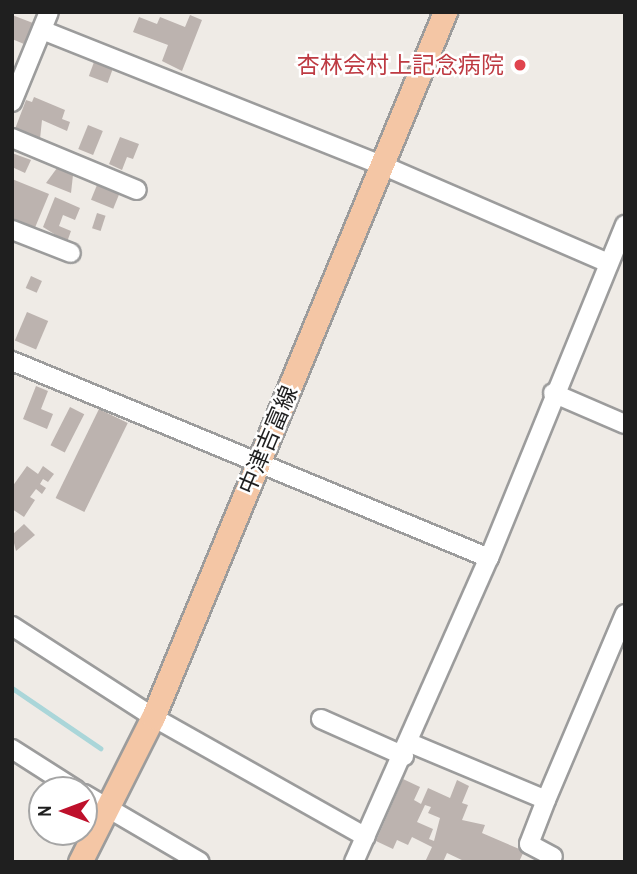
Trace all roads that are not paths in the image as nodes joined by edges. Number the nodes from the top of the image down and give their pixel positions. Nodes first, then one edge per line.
1 (49, 12) edge
2 (445, 12) edge
3 (42, 30) junction
4 (12, 102) edge
5 (12, 138) edge
6 (382, 165) junction
7 (137, 190) dead end
8 (625, 225) edge
9 (12, 230) edge
10 (71, 253) dead end
11 (609, 263) junction
12 (12, 361) edge
13 (553, 393) junction
14 (625, 424) edge
15 (259, 462) junction
16 (489, 558) junction
17 (625, 614) edge
18 (12, 626) edge
19 (153, 717) junction
20 (321, 719) dead end
21 (12, 749) edge
22 (407, 749) junction
23 (54, 776) edge
24 (545, 800) junction
25 (98, 801) edge
26 (107, 806) junction
27 (366, 837) junction
28 (553, 857) dead end
29 (80, 862) edge
30 (200, 862) edge
31 (354, 862) edge

1 - 3 street
2 - 6 main road, 中津吉富線
3 - 4 street
3 - 6 street
5 - 7 street
6 - 11 street
6 - 15 main road, 中津吉富線
8 - 11 street
9 - 10 street
11 - 13 street
12 - 15 street
13 - 14 street
13 - 16 street
15 - 16 street
15 - 19 main road, 中津吉富線
16 - 22 street
17 - 24 street
18 - 19 street
19 - 26 main road, 中津吉富線
19 - 27 street
20 - 22 street
21 - 23 street
22 - 24 street
22 - 27 street
24 - 28 street
25 - 26 street
26 - 29 main road, 中津吉富線
26 - 30 street
27 - 31 street

